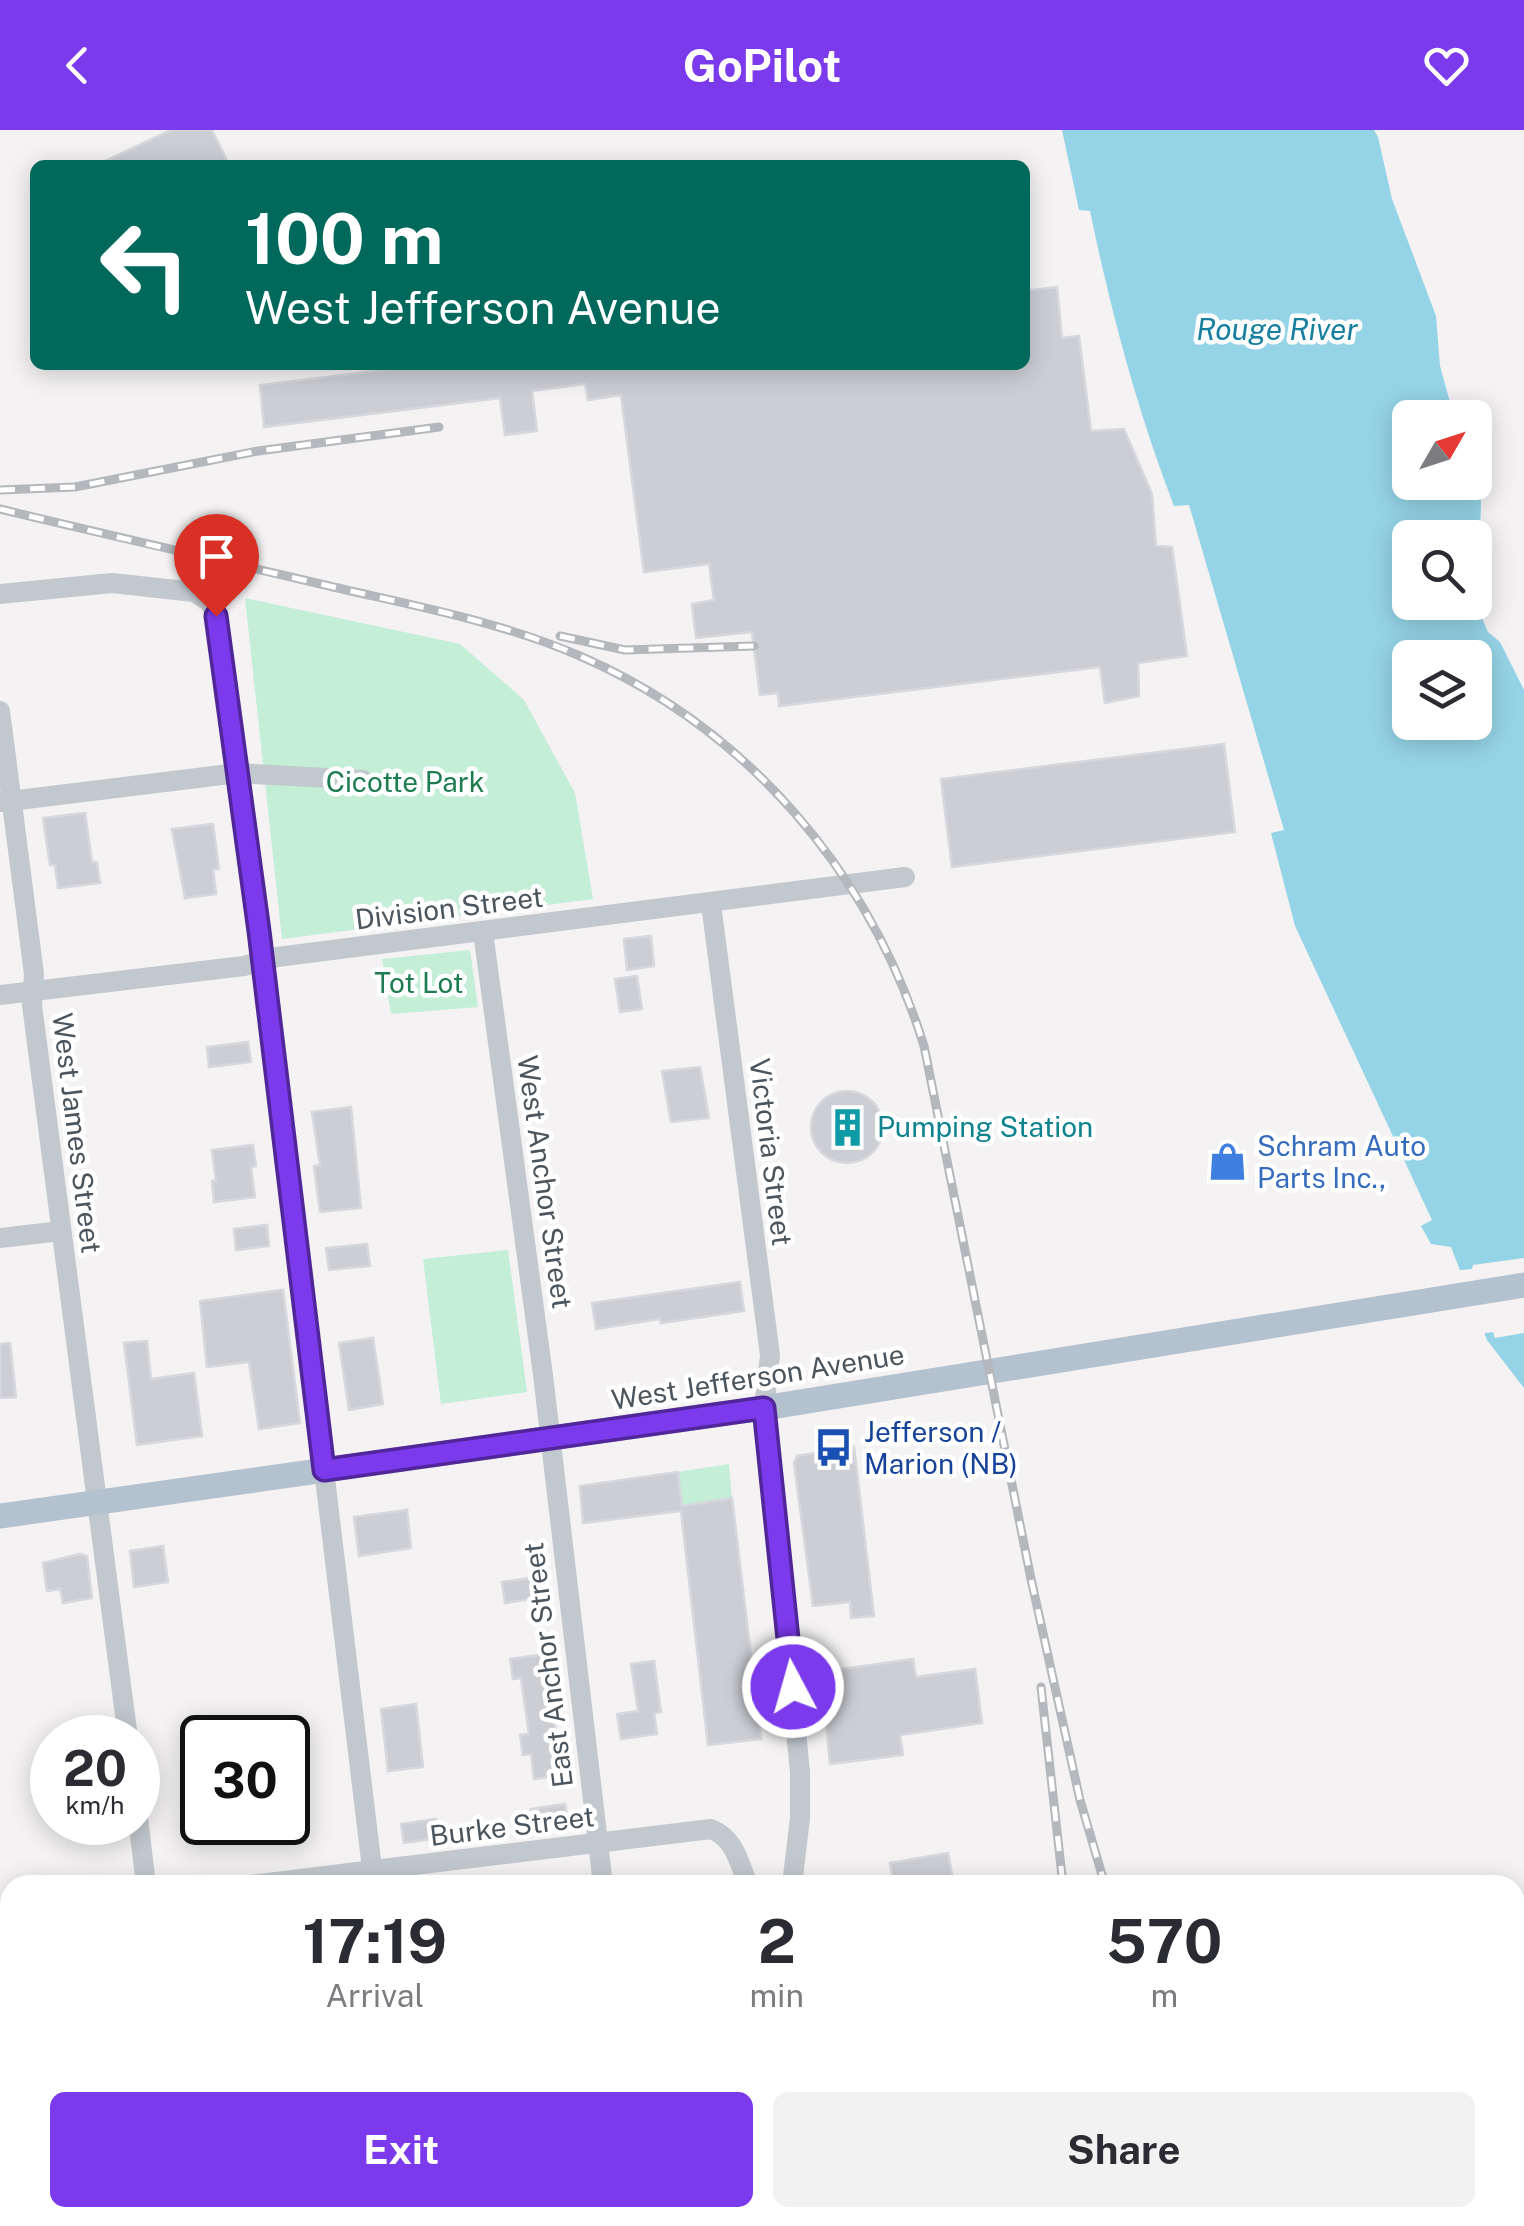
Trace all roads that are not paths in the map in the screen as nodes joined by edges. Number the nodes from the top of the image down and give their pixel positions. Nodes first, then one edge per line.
1 (0, 594) edge
2 (0, 711) edge
3 (238, 773) junction
4 (363, 780) dead end
5 (6, 801) edge
6 (905, 877) dead end
7 (711, 904) junction
8 (483, 932) junction
9 (262, 961) junction
10 (33, 991) junction
11 (0, 995) edge
12 (62, 1231) junction
13 (0, 1238) edge
14 (1524, 1286) edge
15 (764, 1408) junction
16 (550, 1439) junction
17 (324, 1470) junction
18 (98, 1502) junction
19 (0, 1516) edge
20 (125, 1715) edge
21 (597, 1843) junction
22 (141, 1845) edge
23 (145, 1875) edge
24 (373, 1875) edge
25 (392, 1875) edge
26 (601, 1875) edge
27 (744, 1875) edge
28 (793, 1875) edge

1 - 3 street
2 - 5 street, West James Street
3 - 4 street
3 - 5 street
3 - 9 street
5 - 10 street, West James Street
6 - 7 street, Division Street
7 - 8 street, Division Street
7 - 15 street, Victoria Street
8 - 9 street, Division Street
8 - 16 street, West Anchor Street
9 - 10 street, Division Street
9 - 17 street
10 - 11 street, Division Street
10 - 12 street, West James Street
12 - 13 street
12 - 18 street, West James Street
14 - 15 main road, West Jefferson Avenue
15 - 16 main road, West Jefferson Avenue
15 - 28 street, Victoria Street
16 - 17 main road, West Jefferson Avenue
16 - 21 street, East Anchor Street
17 - 18 main road, West Jefferson Avenue
17 - 24 street
18 - 19 main road, West Jefferson Avenue
18 - 20 street, West James Street
21 - 25 street, Burke Street
21 - 26 street, East Anchor Street
21 - 27 street, Burke Street
22 - 23 street

